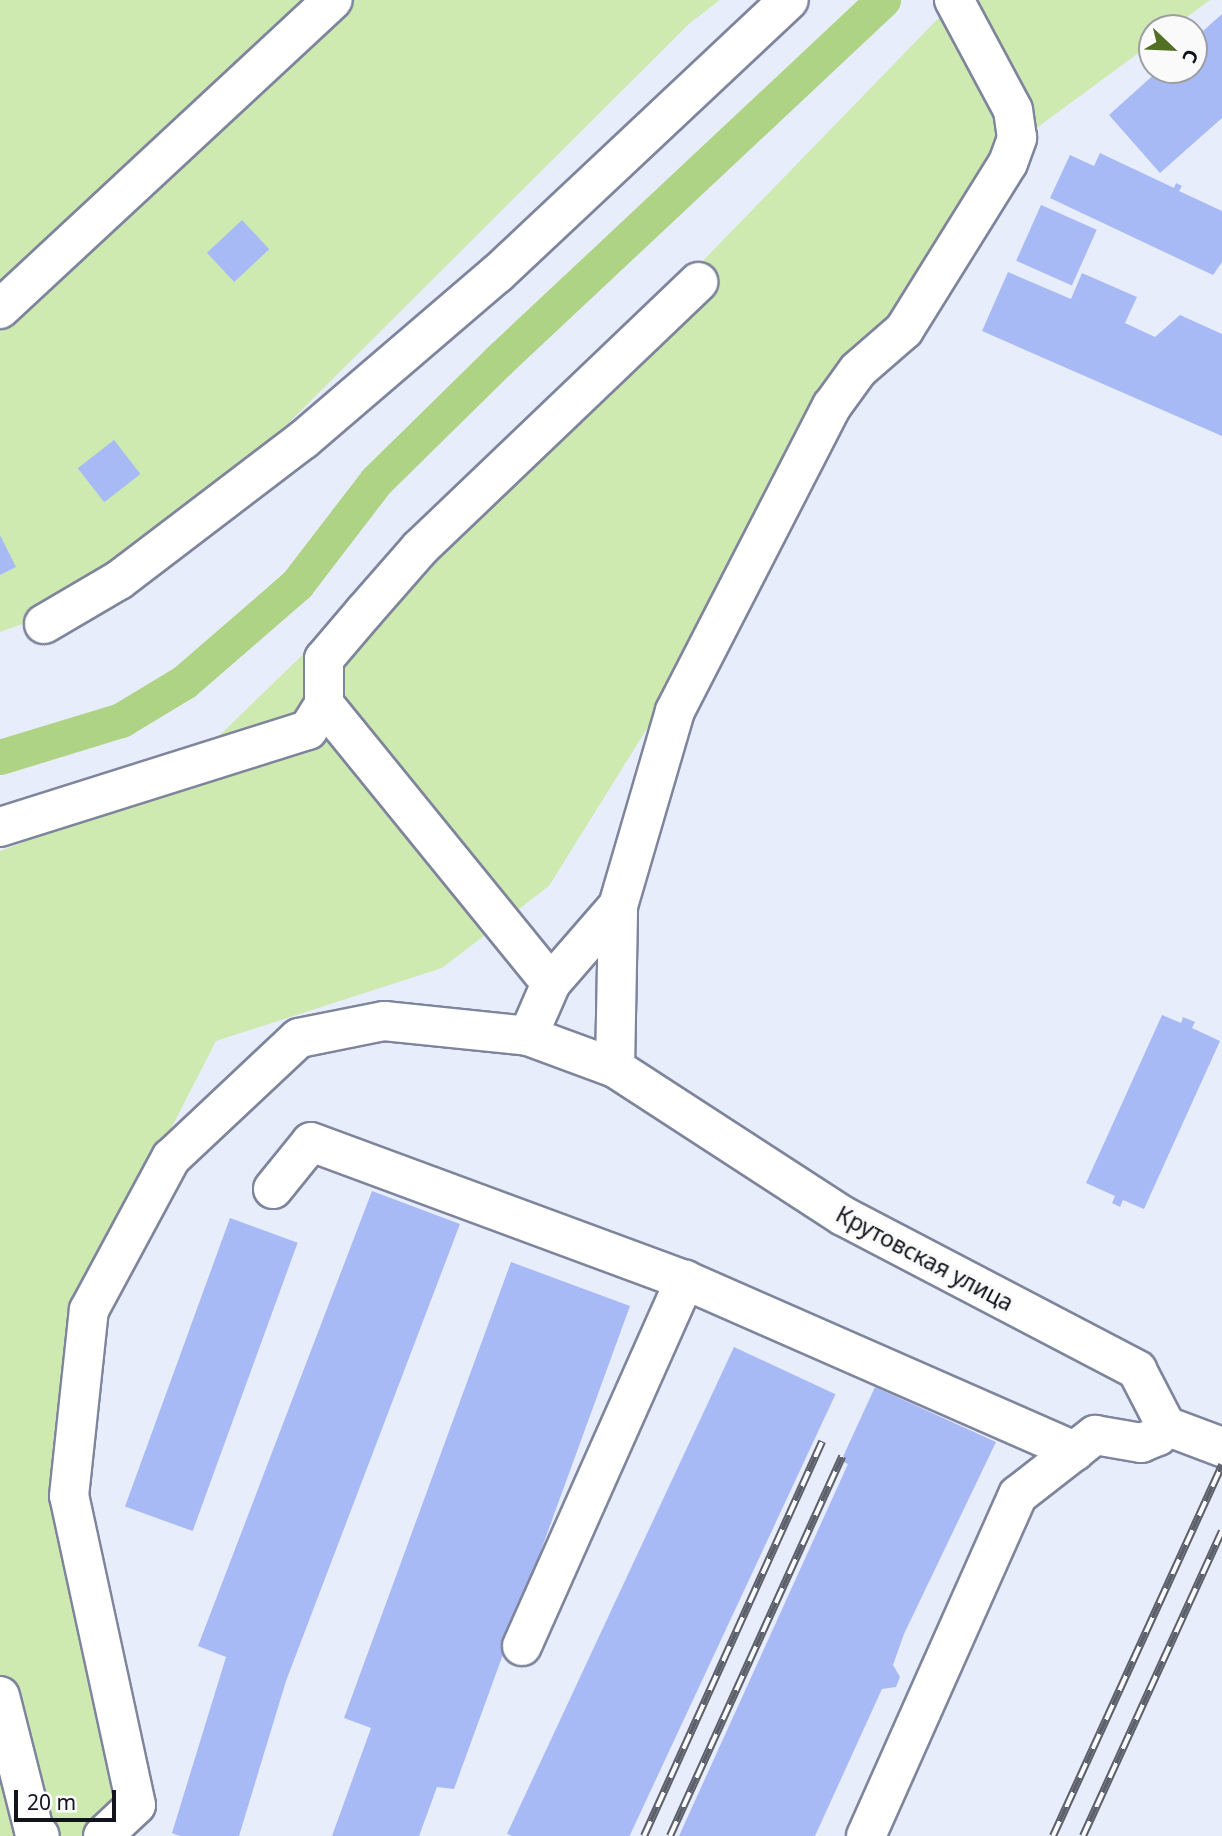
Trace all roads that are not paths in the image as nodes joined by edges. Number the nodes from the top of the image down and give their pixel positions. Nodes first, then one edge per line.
1 (332, 0) edge
2 (789, 0) edge
3 (954, 0) edge
4 (698, 282) dead end
5 (0, 309) edge
6 (44, 624) dead end
7 (324, 704) junction
8 (0, 827) edge
9 (618, 906) junction
10 (551, 983) junction
11 (528, 1036) junction
12 (615, 1068) junction
13 (273, 1189) dead end
14 (685, 1280) junction
15 (1166, 1426) junction
16 (1222, 1447) edge
17 (1075, 1451) junction
18 (522, 1646) dead end
19 (0, 1696) edge
20 (40, 1836) edge
21 (103, 1836) edge
22 (866, 1836) edge

1 - 5 street
2 - 6 street
3 - 9 street
4 - 7 street
7 - 8 street
7 - 10 street
9 - 10 street
9 - 12 street
10 - 11 street
11 - 12 street, Крутовская улица
11 - 21 street, Крутовская улица
12 - 15 street, Крутовская улица
13 - 14 street
14 - 17 street
14 - 18 street
15 - 16 street
15 - 17 street
17 - 22 street
19 - 20 street

